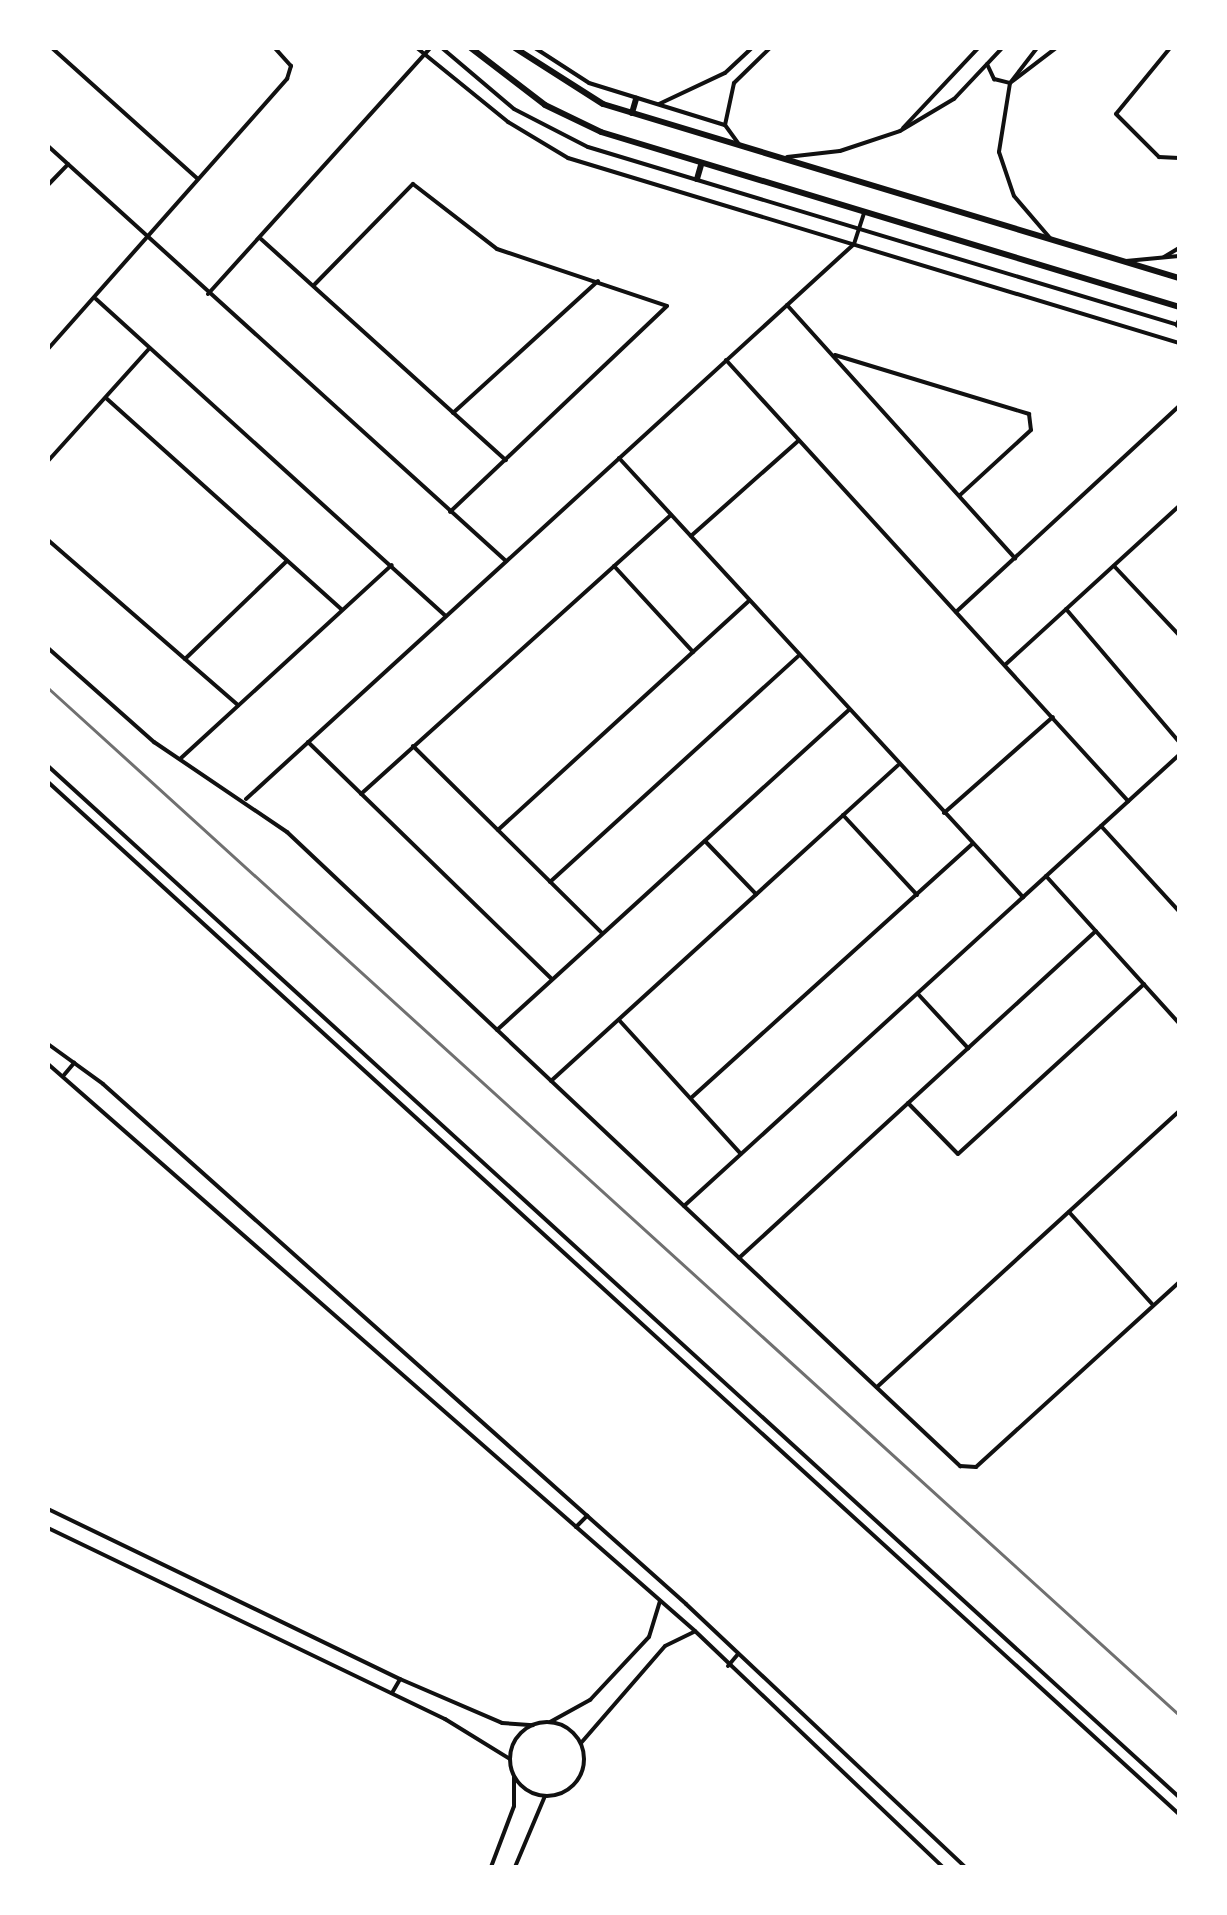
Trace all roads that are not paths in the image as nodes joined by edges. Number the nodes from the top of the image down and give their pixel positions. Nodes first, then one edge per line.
1 (52, 48) edge
2 (275, 48) edge
3 (417, 48) edge
4 (430, 48) edge
5 (442, 48) edge
6 (471, 48) edge
7 (515, 48) edge
8 (535, 48) edge
9 (752, 48) edge
10 (770, 48) edge
11 (978, 48) edge
12 (1002, 48) edge
13 (1037, 48) edge
14 (1056, 48) edge
15 (1170, 48) edge
16 (425, 55) junction
17 (987, 64) junction
18 (725, 73) junction
19 (734, 83) junction
20 (1010, 83) junction
21 (636, 99) junction
22 (657, 105) junction
23 (632, 113) junction
24 (725, 125) junction
25 (900, 131) junction
26 (48, 146) edge
27 (739, 146) junction
28 (779, 158) junction
29 (1179, 158) edge
30 (68, 164) junction
31 (701, 165) junction
32 (198, 179) junction
33 (697, 179) junction
34 (48, 185) edge
35 (864, 213) junction
36 (859, 227) junction
37 (149, 239) junction
38 (261, 239) junction
39 (1051, 239) junction
40 (854, 244) junction
41 (1179, 248) edge
42 (1179, 256) edge
43 (1159, 259) junction
44 (1122, 261) junction
45 (1179, 278) edge
46 (598, 281) junction
47 (315, 284) junction
48 (208, 294) junction
49 (96, 299) junction
50 (787, 305) junction
51 (1179, 307) edge
52 (1179, 324) edge
53 (1179, 343) edge
54 (48, 348) edge
55 (149, 349) junction
56 (832, 354) junction
57 (726, 360) junction
58 (106, 398) junction
59 (1179, 406) edge
60 (453, 413) junction
61 (799, 440) junction
62 (619, 458) junction
63 (506, 460) junction
64 (48, 461) edge
65 (960, 495) junction
66 (1179, 506) edge
67 (450, 512) junction
68 (671, 515) junction
69 (691, 536) junction
70 (48, 540) edge
71 (1015, 558) junction
72 (287, 561) junction
73 (506, 561) junction
74 (392, 565) junction
75 (614, 566) junction
76 (1114, 566) junction
77 (749, 601) junction
78 (1066, 609) junction
79 (342, 610) junction
80 (956, 612) junction
81 (446, 616) junction
82 (1179, 635) edge
83 (48, 648) edge
84 (693, 652) junction
85 (798, 656) junction
86 (185, 659) junction
87 (1006, 664) junction
88 (238, 705) junction
89 (849, 710) junction
90 (1053, 717) junction
91 (308, 742) junction
92 (1179, 742) edge
93 (413, 746) junction
94 (1179, 755) edge
95 (180, 759) junction
96 (899, 765) junction
97 (48, 766) edge
98 (48, 782) edge
99 (361, 794) junction
100 (246, 799) junction
101 (1128, 801) junction
102 (944, 813) junction
103 (843, 815) junction
104 (1101, 826) junction
105 (498, 830) junction
106 (705, 841) junction
107 (972, 844) junction
108 (1046, 876) junction
109 (550, 882) junction
110 (756, 894) junction
111 (917, 895) junction
112 (1023, 897) junction
113 (1179, 911) edge
114 (1096, 931) junction
115 (603, 934) junction
116 (552, 979) junction
117 (1144, 984) junction
118 (917, 994) junction
119 (1178, 1019) edge
120 (619, 1020) junction
121 (497, 1030) junction
122 (48, 1044) edge
123 (968, 1048) junction
124 (74, 1063) junction
125 (48, 1064) edge
126 (64, 1075) junction
127 (551, 1081) junction
128 (691, 1098) junction
129 (908, 1103) junction
130 (1179, 1111) edge
131 (742, 1154) junction
132 (684, 1206) junction
133 (1069, 1212) junction
134 (739, 1258) junction
135 (1179, 1282) edge
136 (1153, 1305) junction
137 (876, 1387) junction
138 (48, 1509) edge
139 (587, 1516) junction
140 (576, 1527) junction
141 (48, 1528) edge
142 (660, 1602) junction
143 (695, 1631) junction
144 (738, 1654) junction
145 (728, 1666) junction
146 (400, 1679) junction
147 (392, 1693) junction
148 (549, 1722) junction
149 (533, 1725) junction
150 (581, 1743) junction
151 (510, 1759) junction
152 (514, 1775) junction
153 (545, 1796) junction
154 (1179, 1797) edge
155 (1179, 1814) edge
156 (491, 1867) edge
157 (515, 1867) edge
158 (943, 1867) edge
159 (965, 1867) edge

1 - 32 street
2 - 32 street
3 - 16 street
4 - 16 street
5 - 33 street
6 - 31 street
7 - 23 street
8 - 21 street
9 - 18 street
10 - 19 street
11 - 25 street
12 - 17 street
13 - 20 street
14 - 20 street
15 - 29 street
16 - 38 street
16 - 40 street
17 - 20 street
17 - 25 street
18 - 19 street
18 - 22 street
19 - 24 street
20 - 39 street
21 - 22 street
21 - 23 street
22 - 24 street
23 - 27 street
24 - 27 street
25 - 28 street
26 - 30 street
27 - 28 street
28 - 39 street
30 - 34 street
30 - 37 street
31 - 33 street
31 - 35 street
32 - 37 street
33 - 36 street
35 - 36 street
35 - 51 street
36 - 40 street
36 - 52 street
37 - 48 street
37 - 49 street
38 - 47 street
38 - 48 street
39 - 44 street
40 - 50 street
40 - 53 street
41 - 43 street
42 - 43 street
43 - 44 street
44 - 45 street
46 - 47 street
46 - 60 street
46 - 63 street
47 - 60 street
48 - 67 street
49 - 54 street
49 - 55 street
50 - 56 street
50 - 57 street
55 - 58 street
55 - 74 street
56 - 65 street
56 - 65 street
57 - 61 street
57 - 62 street
58 - 64 street
58 - 72 street
59 - 71 street
60 - 63 street
61 - 69 street
61 - 80 street
62 - 68 street
62 - 73 street
63 - 67 street
65 - 71 street
66 - 76 street
67 - 73 street
68 - 69 street
68 - 75 street
69 - 77 street
70 - 86 street
71 - 80 street
72 - 79 street
72 - 86 street
73 - 81 street
74 - 79 street
74 - 81 street
75 - 84 street
75 - 93 street
76 - 78 street
76 - 82 street
77 - 84 street
77 - 85 street
78 - 87 street
78 - 92 street
79 - 88 street
80 - 87 street
81 - 91 street
83 - 95 street
84 - 105 street
85 - 89 street
85 - 109 street
86 - 88 street
87 - 90 street
88 - 95 street
89 - 96 street
89 - 106 street
90 - 101 street
90 - 102 street
91 - 99 street
91 - 100 street
93 - 99 street
93 - 105 street
94 - 101 street
95 - 100 street
96 - 102 street
96 - 103 street
97 - 154 street
98 - 155 street
99 - 116 street
100 - 121 street
101 - 104 street
102 - 107 street
103 - 110 street
103 - 111 street
104 - 108 street
104 - 113 street
105 - 109 street
106 - 110 street
106 - 115 street
107 - 111 street
107 - 112 street
108 - 112 street
108 - 114 street
109 - 115 street
110 - 120 street
111 - 128 street
112 - 118 street
114 - 117 street
114 - 123 street
115 - 116 street
116 - 121 street
117 - 119 street
117 - 129 street
118 - 123 street
118 - 131 street
120 - 127 street
120 - 128 street
121 - 127 street
122 - 124 street
123 - 129 street
124 - 126 street
124 - 139 street
125 - 126 street
126 - 140 street
127 - 132 street
128 - 131 street
129 - 134 street
130 - 133 street
131 - 132 street
132 - 134 street
133 - 136 street
133 - 137 street
134 - 137 street
135 - 136 street
136 - 137 street
138 - 146 street
139 - 140 street
139 - 144 street
140 - 142 street
141 - 147 street
142 - 143 street
142 - 148 street
143 - 145 street
143 - 150 street
144 - 145 street
144 - 159 street
145 - 158 street
146 - 147 street
146 - 149 street
147 - 151 street
148 - 149 street
148 - 150 street
149 - 151 street
150 - 153 street
151 - 152 street
152 - 153 street
152 - 156 street
153 - 157 street

